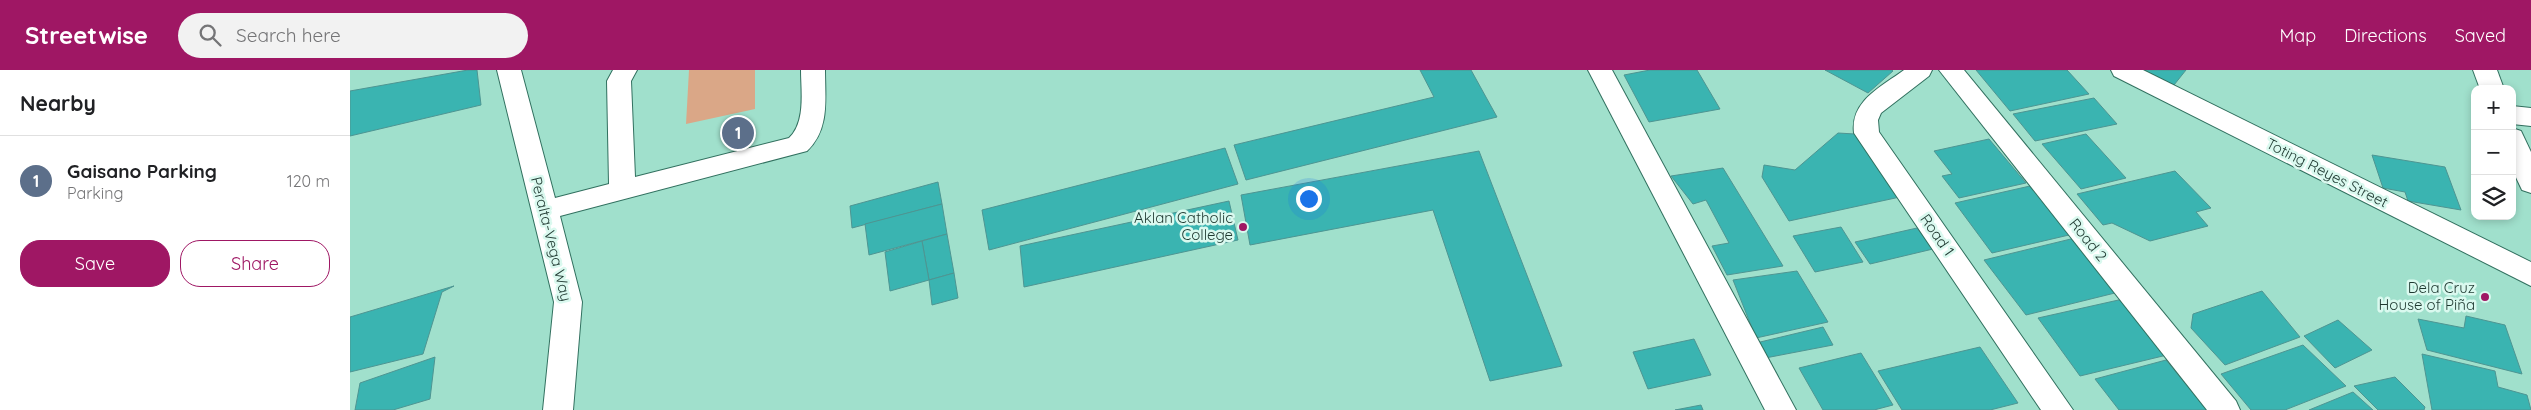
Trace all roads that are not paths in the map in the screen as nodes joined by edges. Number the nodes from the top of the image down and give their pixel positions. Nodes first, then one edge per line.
1 (509, 70) edge
2 (626, 70) edge
3 (812, 70) edge
4 (1600, 70) edge
5 (1920, 70) edge
6 (1951, 70) edge
7 (2123, 70) edge
8 (2485, 70) edge
9 (2491, 85) edge
10 (2516, 115) edge
11 (2531, 117) edge
12 (2516, 147) edge
13 (2531, 183) edge
14 (622, 190) junction
15 (545, 210) junction
16 (2531, 275) edge
17 (558, 410) edge
18 (1781, 410) edge
19 (2058, 410) edge
20 (2225, 410) edge

1 - 15 street, Peralta-Vega Way
2 - 14 street
3 - 14 street
4 - 18 street
5 - 19 street, Road 1
6 - 20 street, Road 2
7 - 16 street, Toting Reyes Street
8 - 9 street
10 - 11 street
12 - 13 street
14 - 15 street
15 - 17 street, Peralta-Vega Way

